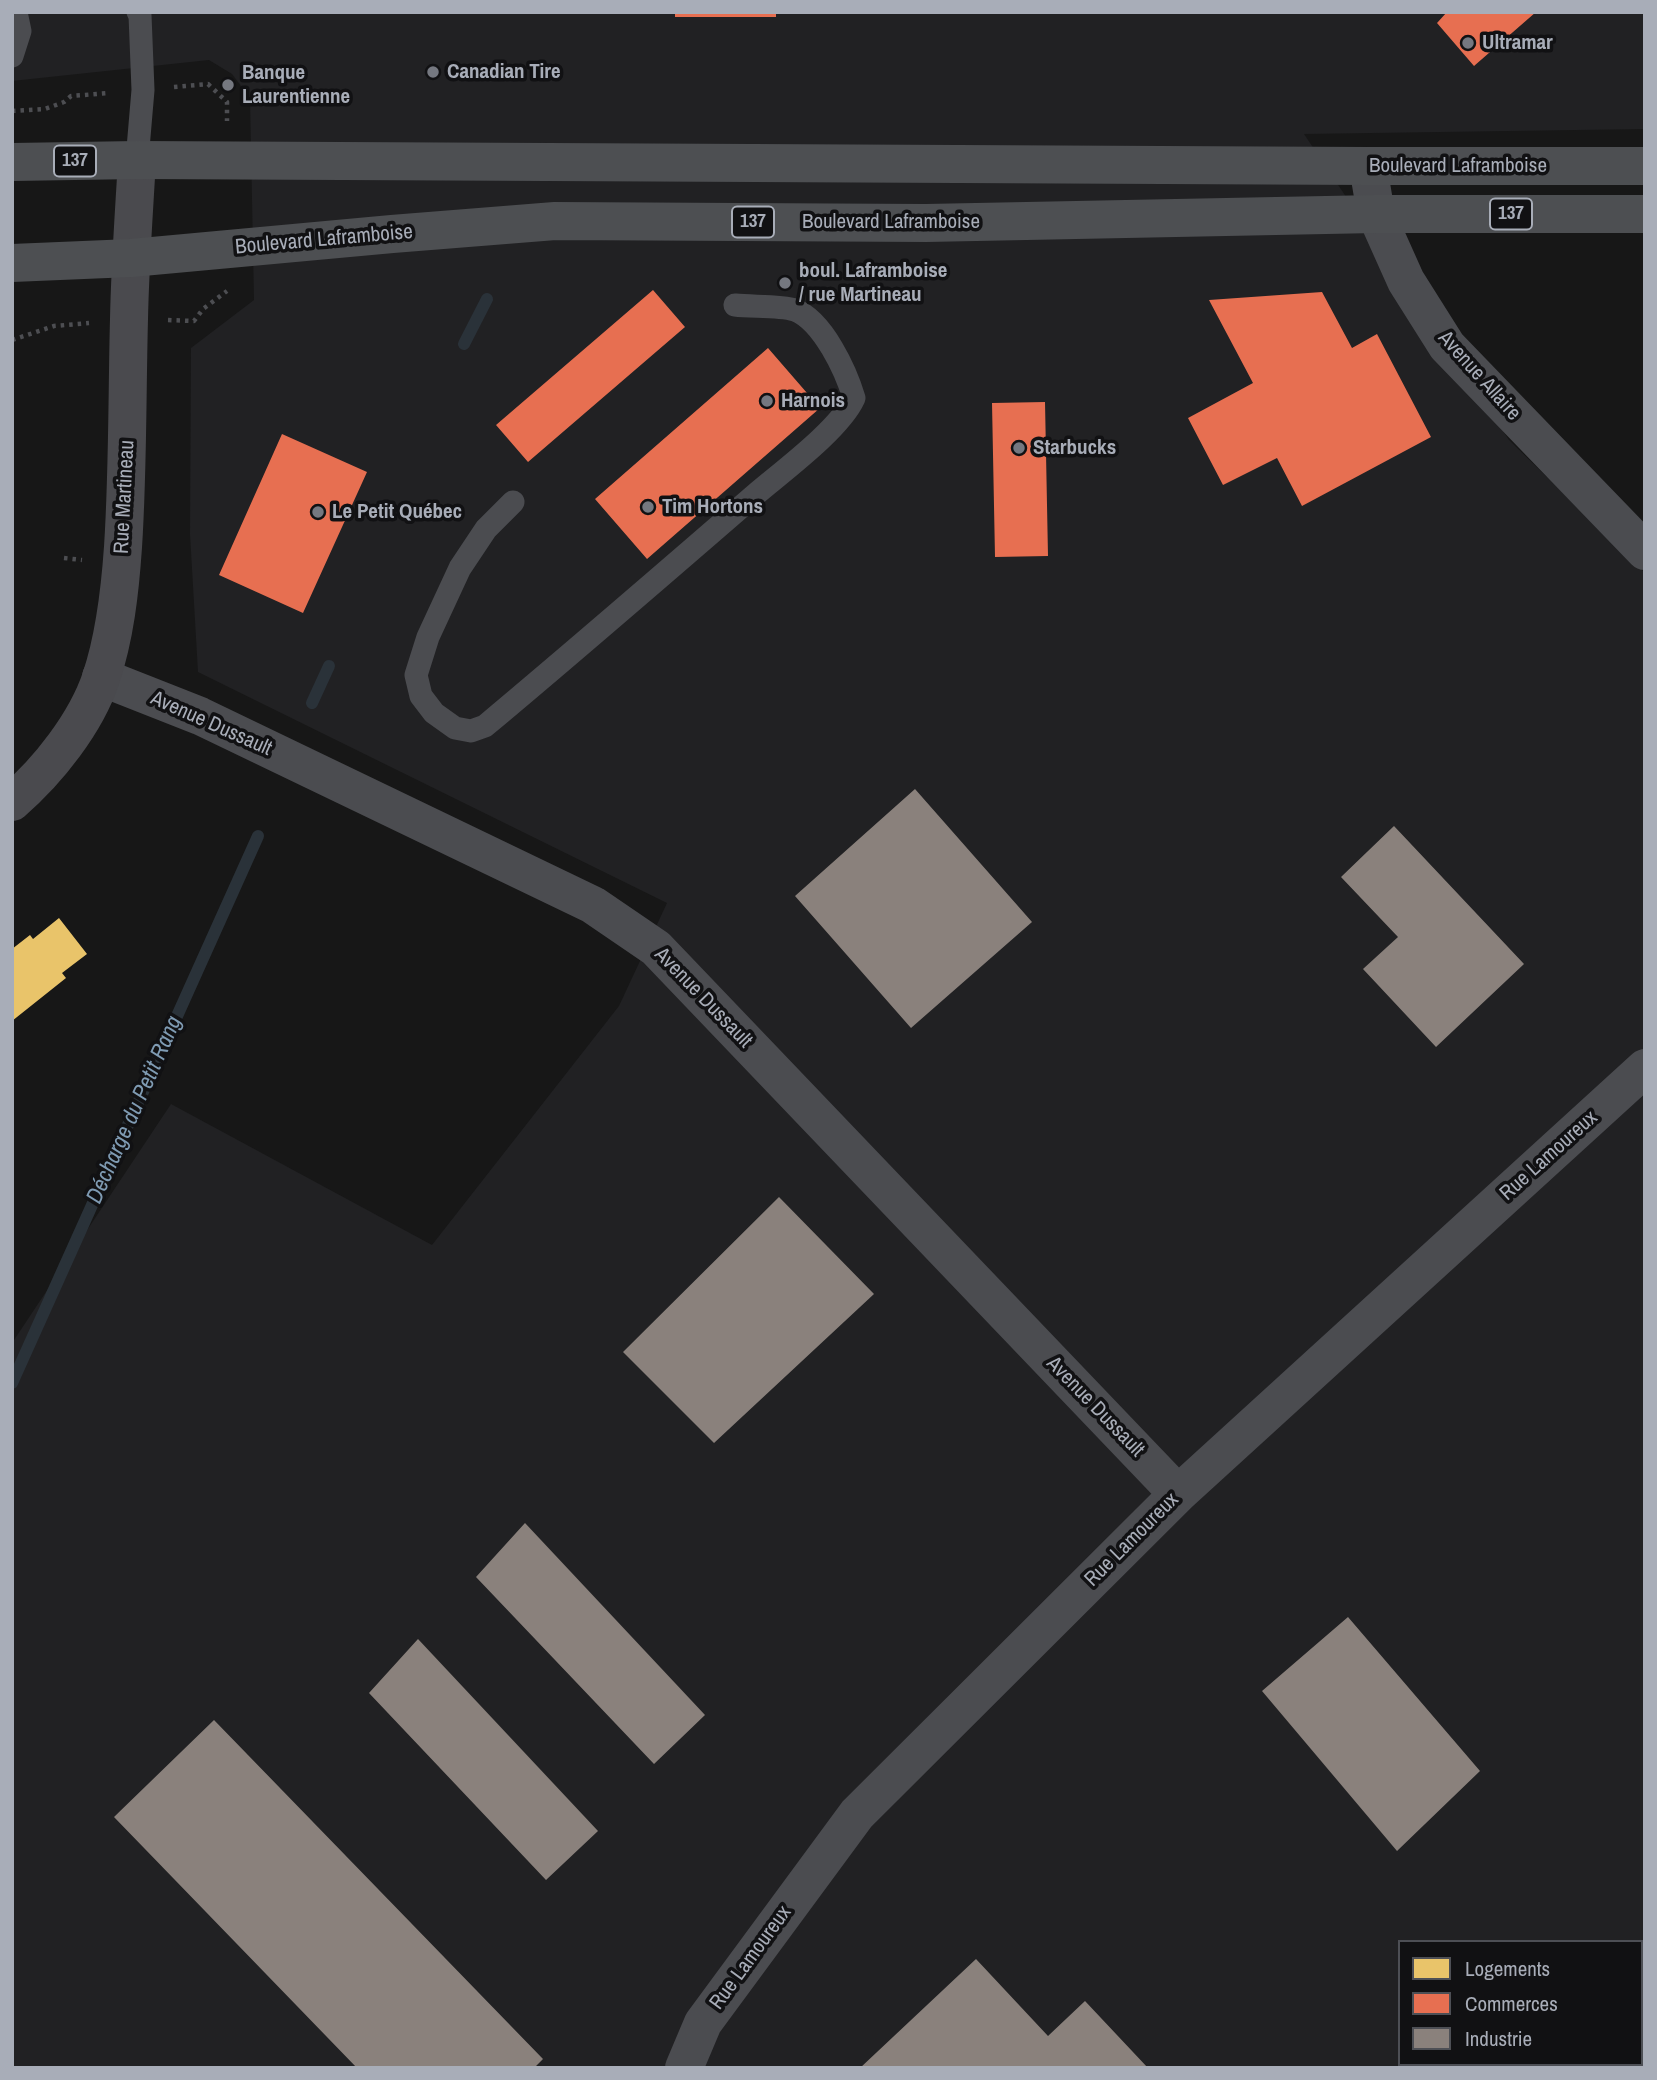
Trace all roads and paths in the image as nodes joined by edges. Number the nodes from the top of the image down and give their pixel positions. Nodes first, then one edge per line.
1 (16, 12) edge
2 (138, 12) edge
3 (12, 57) edge
4 (208, 84) dead end
5 (71, 96) dead end
6 (227, 102) dead end
7 (12, 111) edge
8 (137, 160) junction
9 (12, 162) edge
10 (1368, 166) junction
11 (1645, 166) edge
12 (1376, 214) junction
13 (1645, 214) edge
14 (131, 258) junction
15 (12, 263) edge
16 (237, 286) dead end
17 (736, 305) dead end
18 (194, 321) dead end
19 (42, 330) dead end
20 (12, 340) edge
21 (513, 502) dead end
22 (1645, 551) edge
23 (101, 677) junction
24 (12, 802) edge
25 (1645, 1068) edge
26 (1178, 1494) junction
27 (684, 2068) edge

1 - 3 lane
2 - 8 lane
4 - 6 path
5 - 7 path
8 - 9 main road, Boulevard Laframboise / 137
8 - 10 main road, Boulevard Laframboise / 137
8 - 14 street, Rue Martineau
10 - 11 main road, Boulevard Laframboise / 137
10 - 12 street, Avenue Allaire
12 - 13 main road, Boulevard Laframboise / 137
12 - 14 main road, Boulevard Laframboise / 137
12 - 22 street, Avenue Allaire
14 - 15 main road, Boulevard Laframboise / 137
14 - 23 street, Rue Martineau
16 - 18 path
17 - 21 lane
19 - 20 path
23 - 24 street, Rue Martineau
23 - 26 street, Avenue Dussault
25 - 26 street, Rue Lamoureux
26 - 27 street, Rue Lamoureux

